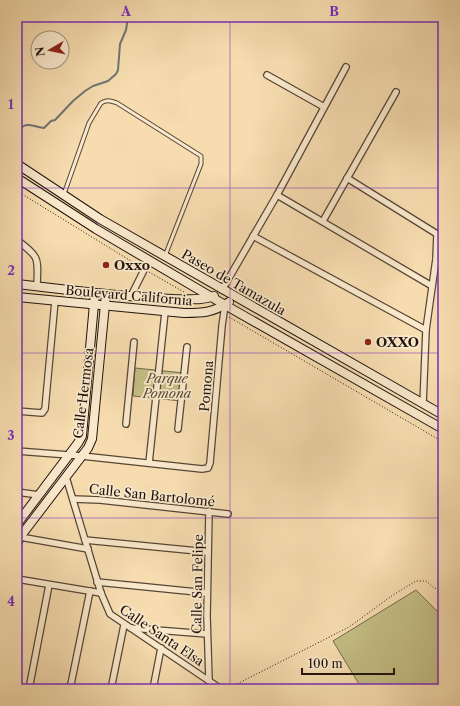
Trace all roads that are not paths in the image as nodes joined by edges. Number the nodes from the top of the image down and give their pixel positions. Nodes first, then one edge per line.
1 (346, 67) dead end
2 (267, 75) dead end
3 (396, 92) dead end
4 (324, 107) junction
5 (18, 165) edge
6 (17, 178) edge
7 (347, 178) junction
8 (276, 195) junction
9 (64, 196) junction
10 (323, 221) junction
11 (253, 236) junction
12 (17, 240) edge
13 (165, 256) junction
14 (149, 260) junction
15 (17, 284) edge
16 (37, 286) junction
17 (432, 286) junction
18 (222, 290) junction
19 (95, 293) junction
20 (106, 294) junction
21 (131, 296) junction
22 (17, 297) edge
23 (212, 297) junction
24 (236, 298) junction
25 (55, 301) junction
26 (94, 305) junction
27 (225, 305) junction
28 (105, 306) junction
29 (165, 312) junction
30 (426, 330) junction
31 (134, 342) dead end
32 (187, 347) dead end
33 (395, 388) junction
34 (390, 398) junction
35 (423, 404) junction
36 (17, 411) edge
37 (443, 415) edge
38 (126, 424) dead end
39 (178, 429) dead end
40 (443, 429) edge
41 (17, 451) edge
42 (68, 455) junction
43 (82, 456) junction
44 (149, 463) junction
45 (66, 477) junction
46 (17, 492) edge
47 (39, 495) junction
48 (73, 499) junction
49 (209, 511) junction
50 (228, 514) dead end
51 (17, 524) edge
52 (18, 540) edge
53 (85, 540) junction
54 (88, 549) junction
55 (208, 552) junction
56 (17, 579) edge
57 (97, 582) junction
58 (50, 585) junction
59 (90, 591) junction
60 (101, 593) junction
61 (207, 593) junction
62 (127, 626) junction
63 (207, 634) junction
64 (161, 648) junction
65 (209, 680) junction
66 (29, 689) edge
67 (70, 689) edge
68 (111, 689) edge
69 (153, 689) edge
70 (221, 689) edge

1 - 4 street
2 - 4 street
3 - 7 street
4 - 8 street
5 - 9 main road, Paseo de Tamazula
6 - 14 main road, Paseo de Tamazula
7 - 10 street
7 - 17 street
8 - 10 street
8 - 11 street
9 - 13 main road, Paseo de Tamazula
9 - 13 lane
10 - 17 street
11 - 18 street
11 - 30 street
12 - 16 street
13 - 18 main road, Paseo de Tamazula
14 - 21 street
14 - 23 main road, Paseo de Tamazula
15 - 16 main road, Boulevard California
16 - 19 main road, Boulevard California
17 - 30 street
18 - 23 main road, Boulevard California
18 - 24 main road, Paseo de Tamazula
19 - 20 main road, Boulevard California
19 - 26 main road, Calle Hermosa
20 - 21 main road, Boulevard California
20 - 28 main road, Calle Hermosa
21 - 23 main road, Boulevard California
22 - 25 main road, Boulevard California
23 - 27 main road, Paseo de Tamazula
24 - 27 main road, Boulevard California
24 - 33 main road, Paseo de Tamazula
25 - 26 main road, Boulevard California
25 - 36 street
26 - 28 main road, Boulevard California
26 - 42 main road, Calle Hermosa
27 - 29 main road, Boulevard California
27 - 34 main road, Paseo de Tamazula
27 - 44 street, Pomona
28 - 29 main road, Boulevard California
28 - 43 main road, Calle Hermosa
29 - 44 street
30 - 35 street
31 - 38 street
32 - 39 street
33 - 34 main road
33 - 35 main road, Paseo de Tamazula
34 - 40 main road, Paseo de Tamazula
35 - 37 main road, Paseo de Tamazula
41 - 42 street
42 - 43 street
42 - 47 main road, Calle Hermosa
43 - 44 street
43 - 45 main road, Calle Hermosa
45 - 48 street, Calle Santa Elsa
45 - 52 main road, Calle Hermosa
46 - 47 street
47 - 51 main road, Calle Hermosa
48 - 49 street, Calle San Bartolomé
48 - 53 street, Calle Santa Elsa
49 - 50 street, Calle San Bartolomé
49 - 55 street, Calle San Felipe
52 - 54 street
53 - 54 street, Calle Santa Elsa
53 - 55 street
54 - 57 street, Calle Santa Elsa
55 - 61 street, Calle San Felipe
56 - 58 street
57 - 60 street, Calle Santa Elsa
57 - 61 street
58 - 59 street
58 - 66 street
59 - 60 street
59 - 67 street
60 - 62 street, Calle Santa Elsa
61 - 63 street, Calle San Felipe
62 - 63 street
62 - 64 street, Calle Santa Elsa
62 - 68 street
63 - 65 street, Calle San Felipe
64 - 65 street, Calle Santa Elsa
64 - 69 street
65 - 70 street, Calle Santa Elsa

